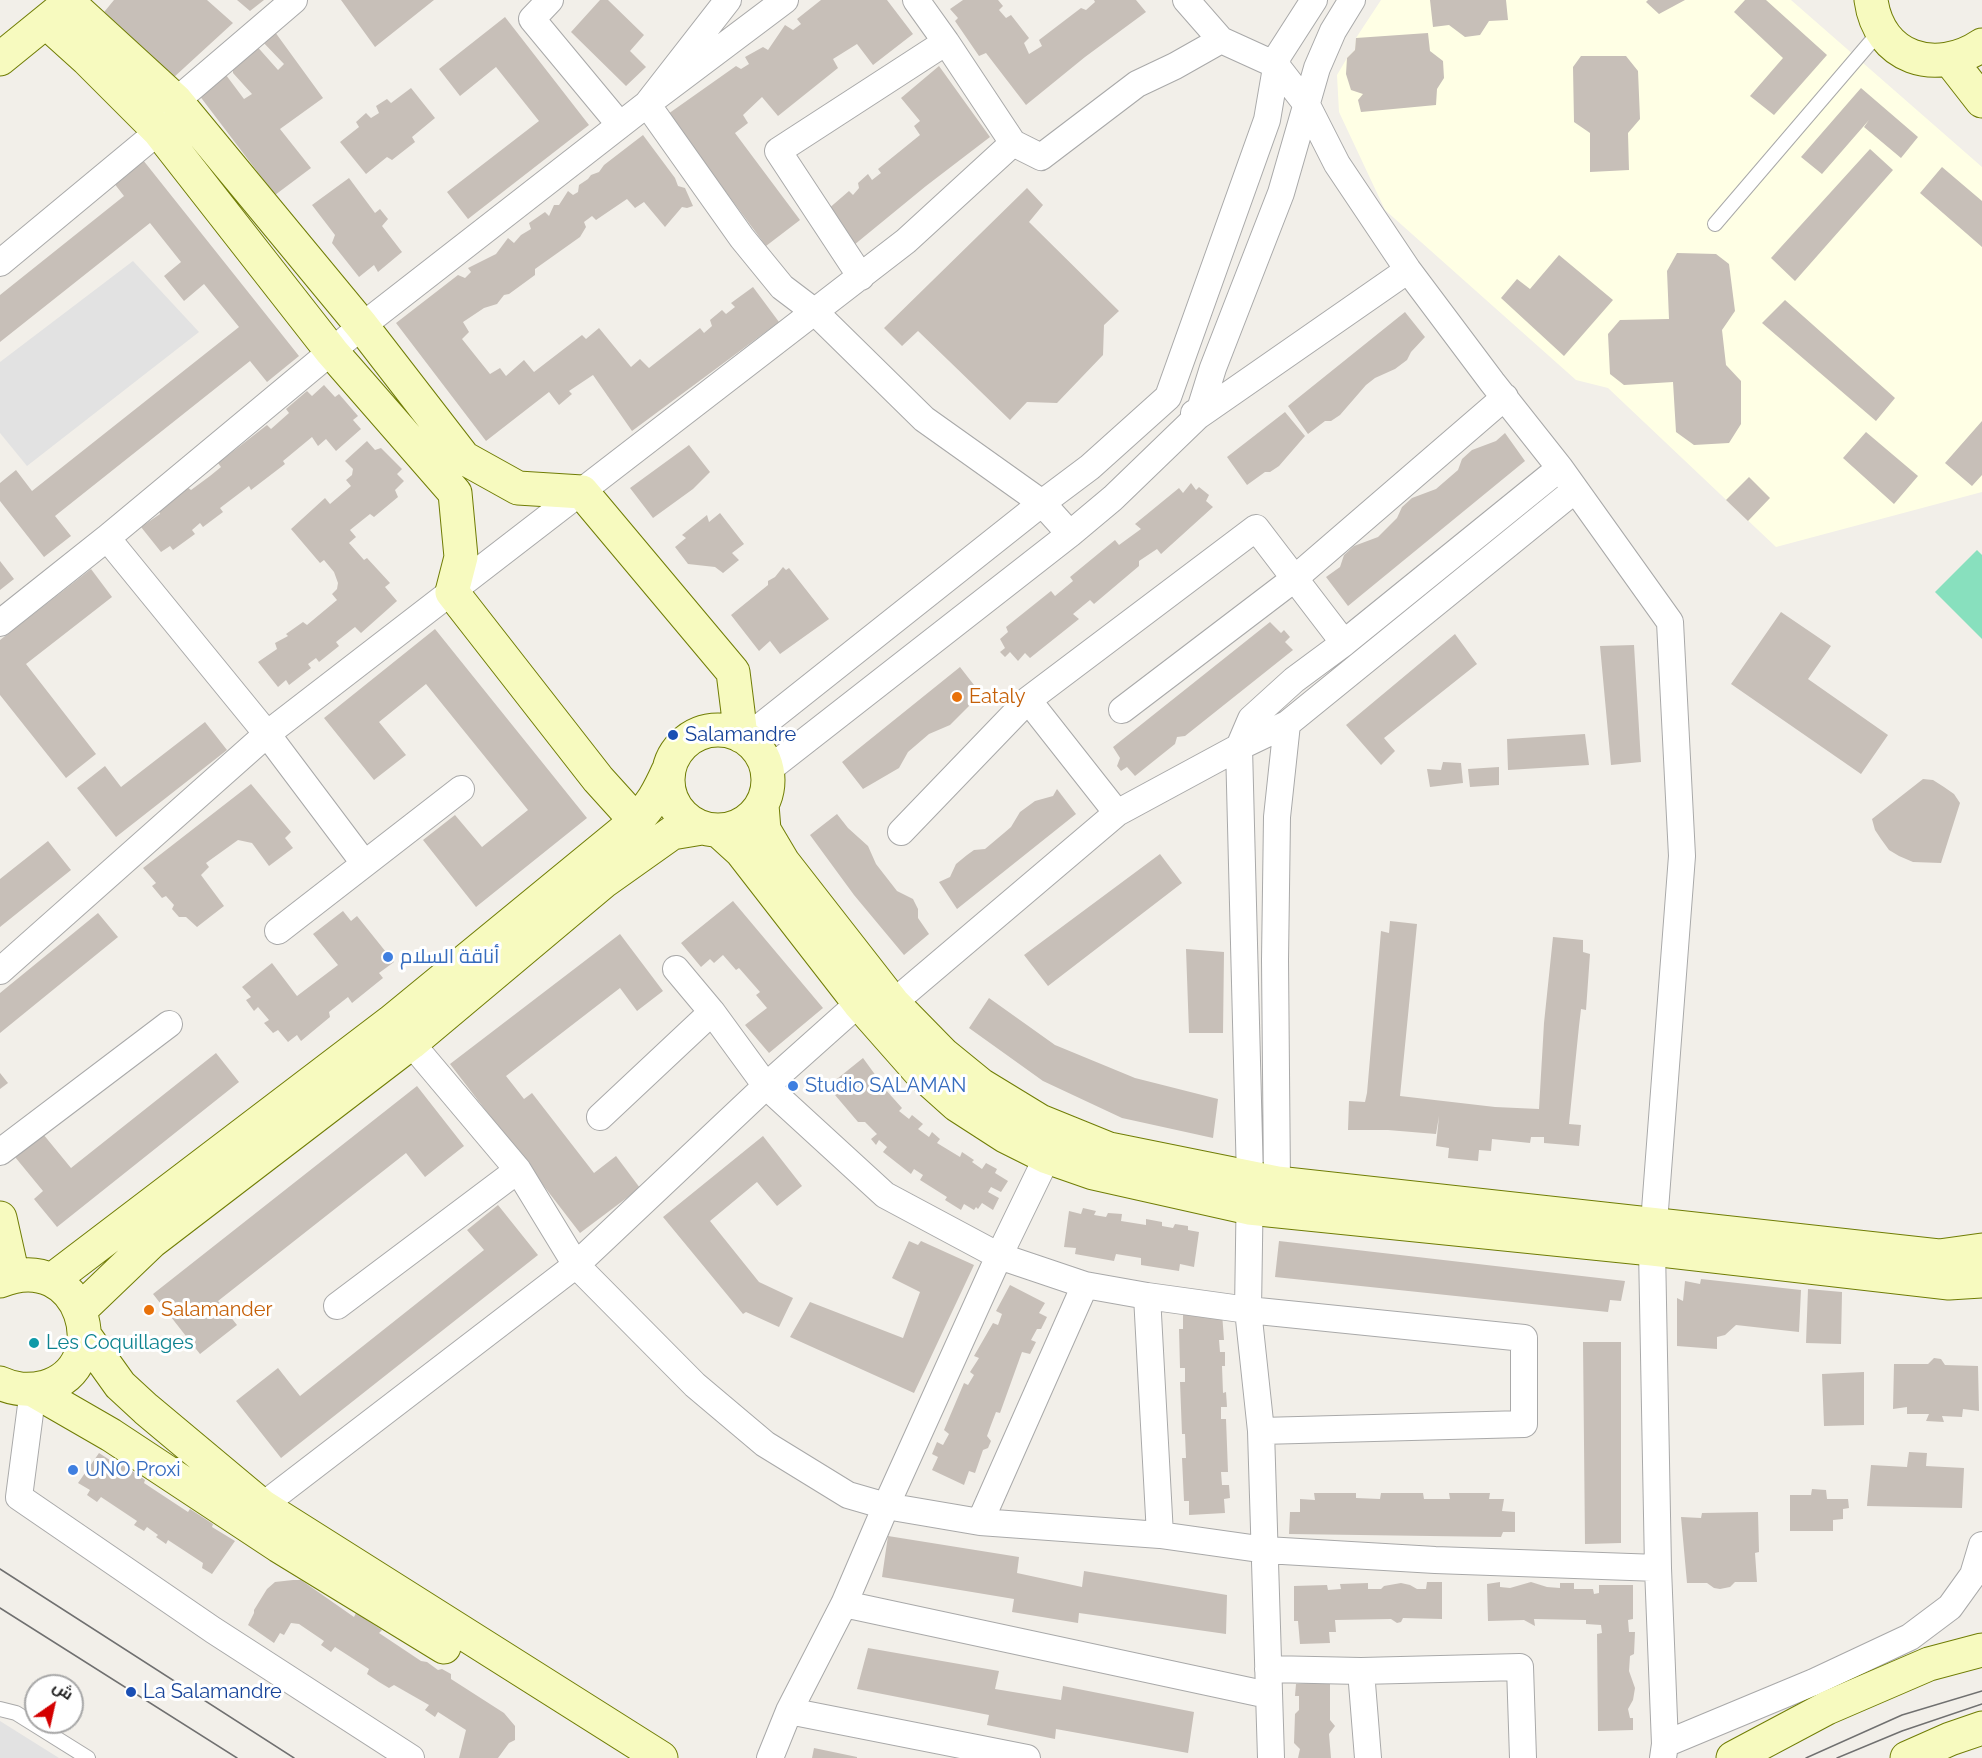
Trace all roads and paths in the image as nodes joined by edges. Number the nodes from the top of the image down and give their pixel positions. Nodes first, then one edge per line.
1 (294, 0) edge
2 (550, 0) edge
3 (728, 0) edge
4 (785, 0) edge
5 (915, 0) edge
6 (1186, 0) edge
7 (1314, 0) edge
8 (1352, 0) edge
9 (62, 8) edge
10 (1871, 11) edge
11 (1221, 40) junction
12 (946, 42) junction
13 (1982, 45) edge
14 (0, 59) edge
15 (1950, 60) junction
16 (1276, 65) junction
17 (176, 101) junction
18 (1982, 101) edge
19 (647, 104) junction
20 (1307, 105) junction
21 (620, 125) junction
22 (159, 131) junction
23 (1013, 143) junction
24 (1715, 224) dead end
25 (0, 263) edge
26 (1407, 270) junction
27 (861, 277) junction
28 (815, 312) junction
29 (362, 326) junction
30 (332, 352) junction
31 (1168, 397) junction
32 (1505, 397) junction
33 (1198, 416) junction
34 (1560, 468) junction
35 (1575, 490) junction
36 (582, 492) junction
37 (1042, 503) junction
38 (1070, 534) junction
39 (107, 538) junction
40 (1294, 579) junction
41 (452, 592) junction
42 (0, 623) edge
43 (1344, 643) junction
44 (1028, 700) junction
45 (1122, 710) dead end
46 (1287, 723) junction
47 (267, 734) junction
48 (744, 737) junction
49 (1239, 747) junction
50 (768, 770) junction
51 (668, 771) junction
52 (461, 789) dead end
53 (762, 805) junction
54 (1117, 813) junction
55 (636, 821) junction
56 (710, 829) junction
57 (901, 832) dead end
58 (364, 863) junction
59 (278, 931) dead end
60 (676, 969) dead end
61 (0, 971) edge
62 (893, 1003) junction
63 (859, 1004) junction
64 (712, 1012) junction
65 (169, 1024) dead end
66 (411, 1043) junction
67 (766, 1086) junction
68 (600, 1117) dead end
69 (0, 1152) edge
70 (1047, 1157) junction
71 (519, 1170) junction
72 (1258, 1190) junction
73 (0, 1218) edge
74 (1653, 1236) junction
75 (1982, 1250) edge
76 (999, 1256) junction
77 (576, 1265) junction
78 (7, 1278) edge
79 (52, 1280) junction
80 (1982, 1281) edge
81 (1085, 1285) junction
82 (1147, 1296) junction
83 (337, 1306) dead end
84 (1248, 1310) junction
85 (82, 1323) junction
86 (0, 1383) edge
87 (33, 1390) junction
88 (1261, 1431) junction
89 (262, 1506) junction
90 (886, 1506) junction
91 (980, 1522) junction
92 (1160, 1535) junction
93 (1982, 1545) edge
94 (1266, 1550) junction
95 (1658, 1568) junction
96 (844, 1604) junction
97 (1982, 1650) edge
98 (1268, 1669) junction
99 (1361, 1671) junction
100 (1268, 1695) junction
101 (0, 1709) edge
102 (789, 1711) junction
103 (1982, 1728) edge
104 (1664, 1751) edge
105 (88, 1758) edge
106 (411, 1758) edge
107 (624, 1758) edge
108 (661, 1758) edge
109 (770, 1758) edge
110 (1027, 1758) edge
111 (1271, 1758) edge
112 (1368, 1758) edge
113 (1523, 1758) edge
114 (1733, 1758) edge
115 (1906, 1758) edge

1 - 17 street
2 - 21 street
3 - 19 street
4 - 19 street
5 - 12 street
6 - 11 street
7 - 16 street
8 - 20 street
9 - 14 street
9 - 17 street
9 - 22 street
10 - 15 street
10 - 24 lane
11 - 16 street
11 - 23 street
12 - 23 street
12 - 27 street
13 - 15 street
15 - 18 street
16 - 20 street
16 - 31 street
17 - 22 street
17 - 29 street
19 - 21 street
19 - 28 street
20 - 26 street
20 - 33 street
21 - 29 street
22 - 25 street
22 - 30 street
23 - 27 street
26 - 32 street
26 - 33 street
27 - 28 street
28 - 36 street
28 - 37 street
29 - 30 street
29 - 36 street
30 - 39 street
30 - 41 street
31 - 33 street
31 - 37 street
32 - 34 street
32 - 40 street
33 - 38 street
34 - 35 street
34 - 43 street
35 - 46 street
35 - 74 street
36 - 41 street
36 - 48 street
37 - 38 street
37 - 48 street
38 - 50 street
39 - 42 street
39 - 47 street
40 - 43 street
40 - 44 street
40 - 45 street
41 - 47 street
41 - 55 street
43 - 49 street
44 - 54 street
44 - 57 street
46 - 49 street
46 - 72 street
47 - 58 street
47 - 61 street
48 - 50 street
48 - 51 street
49 - 54 street
49 - 72 street
50 - 53 street
51 - 55 street
51 - 56 street
52 - 58 street
53 - 56 street
53 - 62 street
54 - 62 street
55 - 79 street
56 - 63 street
56 - 66 street
58 - 59 street
60 - 64 street
62 - 72 street
63 - 67 street
63 - 70 street
64 - 67 street
64 - 68 street
65 - 69 street
66 - 71 street
66 - 85 street
67 - 76 street
67 - 77 street
70 - 72 street
70 - 76 street
71 - 77 street
71 - 83 street
72 - 74 street
72 - 84 street
73 - 78 street
74 - 75 street
74 - 80 street
74 - 95 street
76 - 81 street
76 - 90 street
77 - 89 street
77 - 90 street
78 - 79 street
79 - 85 street
81 - 82 street
81 - 91 street
82 - 84 street
82 - 92 street
84 - 88 street
84 - 88 street
85 - 87 street
85 - 89 street
86 - 87 street
87 - 106 street
87 - 107 street
88 - 94 street
89 - 108 street
90 - 91 street
90 - 96 street
91 - 92 street
92 - 94 street
93 - 104 street
94 - 95 street
94 - 98 street
95 - 104 street
96 - 100 street
96 - 102 street
97 - 114 street
98 - 99 street
98 - 100 street
99 - 112 street
99 - 113 street
100 - 111 street
101 - 105 lane
102 - 109 street
102 - 110 street
103 - 115 street

